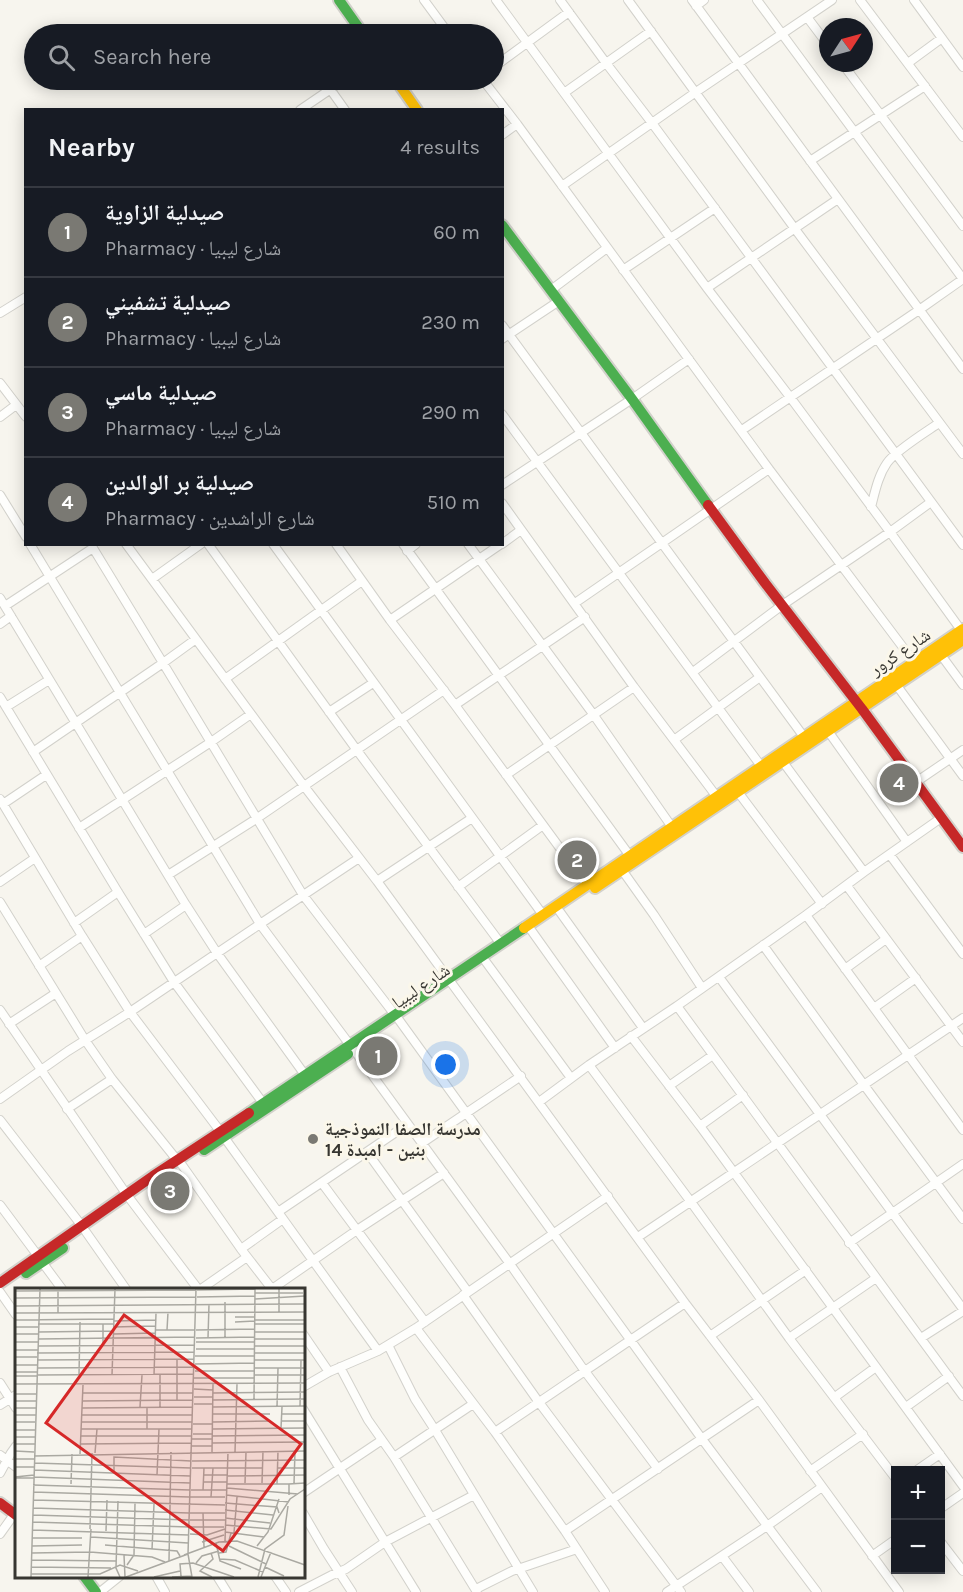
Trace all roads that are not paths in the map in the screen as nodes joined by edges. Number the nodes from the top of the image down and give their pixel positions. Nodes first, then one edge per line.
1 (339, 0) edge
2 (424, 0) edge
3 (496, 0) edge
4 (560, 0) edge
5 (628, 0) edge
6 (704, 0) edge
7 (757, 0) edge
8 (861, 0) edge
9 (914, 0) edge
10 (828, 1) edge
11 (694, 3) edge
12 (569, 12) junction
13 (807, 17) junction
14 (356, 24) edge
15 (439, 24) edge
16 (651, 31) junction
17 (782, 33) junction
18 (819, 33) edge
19 (942, 38) junction
20 (529, 43) junction
21 (504, 60) edge
22 (606, 63) junction
23 (908, 63) junction
24 (738, 64) junction
25 (963, 67) edge
26 (849, 72) edge
27 (925, 86) junction
28 (329, 90) edge
29 (331, 90) edge
30 (403, 90) edge
31 (491, 90) edge
32 (696, 92) junction
33 (564, 93) junction
34 (303, 108) edge
35 (344, 108) edge
36 (416, 108) edge
37 (880, 114) junction
38 (652, 123) junction
39 (517, 124) junction
40 (854, 131) junction
41 (504, 134) edge
42 (963, 137) edge
43 (609, 153) junction
44 (810, 161) junction
45 (562, 186) junction
46 (838, 199) junction
47 (715, 208) junction
48 (963, 226) edge
49 (504, 228) edge
50 (795, 229) junction
51 (671, 238) junction
52 (607, 248) junction
53 (752, 258) junction
54 (623, 270) junction
55 (963, 279) edge
56 (707, 288) junction
57 (551, 290) junction
58 (24, 299) edge
59 (559, 301) junction
60 (919, 310) junction
61 (0, 313) edge
62 (506, 336) edge
63 (877, 339) junction
64 (689, 359) junction
65 (832, 369) junction
66 (963, 369) edge
67 (0, 383) edge
68 (790, 397) junction
69 (632, 399) junction
70 (16, 405) junction
71 (24, 415) edge
72 (0, 417) edge
73 (504, 417) edge
74 (939, 423) junction
75 (742, 430) junction
76 (581, 432) junction
77 (963, 454) edge
78 (895, 455) junction
79 (537, 461) junction
80 (769, 469) junction
81 (504, 484) edge
82 (0, 495) edge
83 (931, 502) junction
84 (504, 506) edge
85 (871, 507) junction
86 (712, 510) junction
87 (521, 530) junction
88 (890, 532) junction
89 (24, 534) edge
90 (504, 543) edge
91 (661, 543) junction
92 (963, 545) edge
93 (31, 546) edge
94 (95, 546) edge
95 (127, 546) edge
96 (198, 546) edge
97 (209, 546) edge
98 (274, 546) edge
99 (337, 546) edge
100 (469, 546) edge
101 (499, 546) edge
102 (405, 548) edge
103 (479, 560) junction
104 (840, 565) junction
105 (618, 573) junction
106 (50, 576) junction
107 (152, 579) junction
108 (362, 581) junction
109 (435, 589) junction
110 (0, 598) edge
111 (575, 603) junction
112 (5, 606) junction
113 (781, 606) junction
114 (321, 610) junction
115 (11, 616) junction
116 (585, 617) junction
117 (390, 620) junction
118 (0, 624) edge
119 (962, 633) edge
120 (196, 639) junction
121 (278, 640) junction
122 (735, 641) junction
123 (543, 646) junction
124 (941, 655) junction
125 (914, 662) junction
126 (164, 663) junction
127 (693, 672) junction
128 (498, 675) junction
129 (760, 677) junction
130 (225, 679) junction
131 (49, 680) junction
132 (894, 682) junction
133 (373, 683) junction
134 (963, 685) edge
135 (634, 687) junction
136 (444, 690) junction
137 (120, 693) junction
138 (0, 697) edge
139 (455, 705) junction
140 (859, 705) junction
141 (6, 707) junction
142 (718, 707) junction
143 (329, 712) junction
144 (251, 714) junction
145 (593, 714) junction
146 (400, 720) junction
147 (76, 723) junction
148 (828, 731) junction
149 (804, 737) junction
150 (675, 740) junction
151 (211, 742) junction
152 (549, 744) junction
153 (356, 749) junction
154 (963, 750) edge
155 (33, 752) junction
156 (950, 759) junction
157 (783, 762) junction
158 (761, 766) junction
159 (167, 771) junction
160 (46, 775) junction
161 (506, 775) junction
162 (963, 776) edge
163 (916, 782) junction
164 (304, 786) junction
165 (738, 792) junction
166 (717, 797) junction
167 (123, 800) junction
168 (2, 802) edge
169 (705, 810) junction
170 (472, 818) junction
171 (941, 818) junction
172 (256, 819) junction
173 (543, 825) junction
174 (79, 828) junction
175 (674, 830) junction
176 (907, 842) junction
177 (213, 847) junction
178 (429, 847) junction
179 (963, 847) edge
180 (890, 855) junction
181 (501, 856) junction
182 (630, 856) junction
183 (35, 858) junction
184 (359, 858) junction
185 (622, 870) junction
186 (864, 872) junction
187 (168, 875) junction
188 (377, 881) junction
189 (0, 882) edge
190 (588, 885) junction
191 (847, 886) junction
192 (458, 887) junction
193 (118, 892) junction
194 (303, 896) junction
195 (0, 902) edge
196 (822, 904) junction
197 (186, 905) junction
198 (560, 912) junction
199 (543, 915) junction
200 (806, 915) junction
201 (74, 923) junction
202 (260, 924) junction
203 (531, 930) junction
204 (144, 934) junction
205 (82, 936) junction
206 (886, 939) junction
207 (501, 944) junction
208 (763, 945) junction
209 (217, 953) junction
210 (963, 954) edge
211 (486, 962) junction
212 (39, 966) junction
213 (845, 969) junction
214 (718, 976) junction
215 (916, 978) junction
216 (451, 981) junction
217 (174, 982) junction
218 (702, 988) junction
219 (56, 993) junction
220 (677, 1006) junction
221 (874, 1008) junction
222 (0, 1010) edge
223 (130, 1012) junction
224 (963, 1017) edge
225 (397, 1018) junction
226 (9, 1024) junction
227 (951, 1026) junction
228 (643, 1028) junction
229 (631, 1036) junction
230 (85, 1040) junction
231 (963, 1042) edge
232 (352, 1048) junction
233 (615, 1048) junction
234 (713, 1055) junction
235 (908, 1055) junction
236 (589, 1065) junction
237 (41, 1070) junction
238 (305, 1075) junction
239 (521, 1077) junction
240 (571, 1078) junction
241 (112, 1079) junction
242 (864, 1085) junction
243 (669, 1086) junction
244 (743, 1095) junction
245 (0, 1099) edge
246 (270, 1102) junction
247 (539, 1102) junction
248 (67, 1109) junction
249 (466, 1113) junction
250 (821, 1114) junction
251 (0, 1120) edge
252 (408, 1124) junction
253 (700, 1126) junction
254 (963, 1130) edge
255 (222, 1134) junction
256 (422, 1143) junction
257 (777, 1143) junction
258 (367, 1152) junction
259 (180, 1162) junction
260 (963, 1164) edge
261 (444, 1173) junction
262 (734, 1173) junction
263 (322, 1183) junction
264 (936, 1183) junction
265 (608, 1196) junction
266 (129, 1198) junction
267 (402, 1202) junction
268 (691, 1202) junction
269 (0, 1205) edge
270 (893, 1213) junction
271 (280, 1215) junction
272 (963, 1219) edge
273 (84, 1229) junction
274 (357, 1230) junction
275 (554, 1234) junction
276 (638, 1237) junction
277 (849, 1243) junction
278 (241, 1249) junction
279 (247, 1257) junction
280 (40, 1259) junction
281 (313, 1260) junction
282 (510, 1264) junction
283 (806, 1270) junction
284 (876, 1278) junction
285 (0, 1283) edge
286 (61, 1288) edge
287 (125, 1288) edge
288 (199, 1288) edge
289 (201, 1288) edge
290 (271, 1288) edge
291 (273, 1288) edge
292 (0, 1292) edge
293 (465, 1294) junction
294 (762, 1300) junction
295 (685, 1303) junction
296 (834, 1308) junction
297 (963, 1310) edge
298 (15, 1314) edge
299 (425, 1322) junction
300 (416, 1328) junction
301 (304, 1335) edge
302 (710, 1336) junction
303 (789, 1338) junction
304 (921, 1338) junction
305 (630, 1339) junction
306 (388, 1345) junction
307 (378, 1351) junction
308 (340, 1367) junction
309 (876, 1367) junction
310 (584, 1370) junction
311 (329, 1372) junction
312 (949, 1376) junction
313 (0, 1383) edge
314 (304, 1386) edge
315 (963, 1396) edge
316 (13, 1397) edge
317 (835, 1397) junction
318 (759, 1400) junction
319 (538, 1401) junction
320 (473, 1404) junction
321 (0, 1405) edge
322 (906, 1407) junction
323 (304, 1411) edge
324 (435, 1430) junction
325 (495, 1432) junction
326 (863, 1434) junction
327 (702, 1439) junction
328 (381, 1440) junction
329 (15, 1447) edge
330 (940, 1454) junction
331 (394, 1457) junction
332 (3, 1458) edge
333 (923, 1466) edge
334 (340, 1469) junction
335 (658, 1469) junction
336 (810, 1471) junction
337 (891, 1472) edge
338 (0, 1473) edge
339 (963, 1486) edge
340 (822, 1487) junction
341 (304, 1492) edge
342 (963, 1492) edge
343 (474, 1495) junction
344 (612, 1499) junction
345 (0, 1503) edge
346 (945, 1505) edge
347 (15, 1513) edge
348 (15, 1515) edge
349 (304, 1515) edge
350 (432, 1518) junction
351 (767, 1526) junction
352 (565, 1531) junction
353 (0, 1534) edge
354 (385, 1542) junction
355 (891, 1543) edge
356 (945, 1548) edge
357 (577, 1549) junction
358 (722, 1556) junction
359 (872, 1556) junction
360 (519, 1570) junction
361 (963, 1571) edge
362 (339, 1572) junction
363 (86, 1577) edge
364 (117, 1577) edge
365 (157, 1577) edge
366 (218, 1577) edge
367 (276, 1577) edge
368 (679, 1589) edge
369 (897, 1589) edge
370 (476, 1591) edge
371 (98, 1592) edge
372 (165, 1592) edge
373 (227, 1592) edge
374 (286, 1592) edge
375 (299, 1592) edge
376 (352, 1592) edge
377 (416, 1592) edge
378 (533, 1592) edge
379 (605, 1592) edge
380 (667, 1592) edge
381 (749, 1592) edge
382 (817, 1592) edge
383 (886, 1592) edge

1 - 14 main road
2 - 15 street
3 - 20 street
4 - 12 street
5 - 16 street
6 - 11 street
7 - 17 street
8 - 23 street
9 - 19 street
10 - 13 street
11 - 24 street
12 - 20 street
12 - 22 street
13 - 17 street
13 - 18 street
16 - 22 street
16 - 32 street
17 - 24 street
17 - 40 street
19 - 23 street
19 - 25 street
20 - 21 street
20 - 33 street
22 - 33 street
22 - 38 street
23 - 27 street
24 - 32 street
24 - 44 street
26 - 37 street
27 - 37 street
27 - 42 street
28 - 34 street
29 - 35 street
30 - 36 main road
31 - 39 street
32 - 38 street
32 - 50 street
33 - 43 street
37 - 40 street
37 - 48 street
38 - 43 street
38 - 47 street
39 - 41 street
39 - 45 street
40 - 44 street
40 - 55 street
43 - 45 street
43 - 51 street
44 - 46 street
45 - 52 street
46 - 50 street
46 - 60 street
47 - 51 street
47 - 53 street
49 - 57 main road
50 - 53 street
50 - 63 street
51 - 54 street
51 - 56 street
52 - 54 street
52 - 57 street
53 - 56 street
53 - 65 street
54 - 64 street
55 - 60 street
56 - 68 street
57 - 59 main road
58 - 61 street
59 - 62 street
59 - 69 main road
60 - 63 street
60 - 66 street
62 - 76 street
63 - 65 street
63 - 74 street
64 - 69 street
64 - 75 street
65 - 68 street
65 - 78 street
67 - 70 street
68 - 75 street
68 - 85 street
69 - 76 street
69 - 86 main road
70 - 71 street
70 - 72 street
73 - 79 street
74 - 77 street
74 - 78 street
75 - 80 street
76 - 79 street
76 - 91 street
78 - 83 street
78 - 85 street
79 - 81 street
79 - 105 street
80 - 86 street
80 - 104 street
82 - 89 street
83 - 88 street
83 - 92 street
84 - 87 street
85 - 88 street
86 - 91 street
86 - 113 main road
87 - 90 street
87 - 111 street
88 - 104 street
88 - 119 street
91 - 105 street
91 - 122 street
93 - 106 street
94 - 106 street
94 - 126 street
95 - 107 street
96 - 107 street
97 - 121 street
98 - 114 street
99 - 108 street
100 - 103 street
101 - 103 street
102 - 109 street
103 - 109 street
103 - 123 street
104 - 113 street
104 - 125 street
105 - 111 street
105 - 127 street
106 - 112 street
106 - 137 street
107 - 120 street
108 - 114 street
108 - 117 street
109 - 117 street
109 - 128 street
110 - 112 street
111 - 116 street
112 - 115 street
113 - 122 street
113 - 140 main road
114 - 121 street
114 - 133 street
115 - 118 street
115 - 131 street
116 - 123 street
116 - 135 street
117 - 136 street
119 - 124 main road, شارع كرور
119 - 125 main road, شارع كرور
120 - 126 street
120 - 130 street
121 - 130 street
121 - 143 street
122 - 127 street
122 - 129 street
123 - 128 street
123 - 145 street
124 - 132 main road, شارع كرور
124 - 134 street
125 - 132 main road, شارع كرور
126 - 137 street
126 - 151 street
127 - 142 street
128 - 139 street
128 - 152 street
129 - 142 street
129 - 149 street
130 - 144 street
131 - 141 street
131 - 147 street
132 - 140 main road, شارع كرور
132 - 156 street
133 - 143 street
133 - 146 street
135 - 145 street
135 - 150 street
136 - 139 street
136 - 146 street
137 - 147 street
137 - 159 street
138 - 141 street
139 - 161 street
140 - 148 main road, شارع ليبيا
140 - 149 main road, شارع ليبيا
140 - 163 main road
141 - 155 street
142 - 150 street
142 - 158 street
143 - 153 street
144 - 151 street
144 - 164 street
145 - 152 street
145 - 175 street
146 - 153 street
146 - 170 street
147 - 155 street
147 - 167 street
148 - 157 main road, شارع ليبيا
148 - 176 street
149 - 158 main road, شارع ليبيا
150 - 166 street
151 - 159 street
151 - 172 street
152 - 161 street
152 - 182 street
153 - 164 street
153 - 178 street
154 - 156 street
155 - 160 street
156 - 162 street
156 - 163 street
157 - 165 main road, شارع ليبيا
157 - 186 street
158 - 166 main road, شارع ليبيا
159 - 167 street
159 - 177 street
160 - 168 street
160 - 174 street
161 - 173 street
163 - 171 main road
164 - 172 street
164 - 184 street
165 - 169 main road, شارع ليبيا
165 - 196 street
166 - 169 main road, شارع ليبيا
167 - 174 street
167 - 187 street
168 - 183 street
169 - 175 main road, شارع ليبيا
170 - 178 street
170 - 181 street
171 - 176 street
171 - 179 main road
172 - 177 street
172 - 194 street
173 - 181 street
173 - 190 street
174 - 193 street
175 - 182 main road, شارع ليبيا
175 - 185 main road, شارع ليبيا
176 - 180 street
177 - 187 street
177 - 202 street
178 - 188 street
178 - 192 street
180 - 186 street
180 - 210 street
181 - 192 street
181 - 199 street
182 - 190 main road, شارع ليبيا
183 - 189 street
183 - 201 street
184 - 188 street
184 - 194 street
185 - 198 main road, شارع ليبيا
185 - 218 street
186 - 191 street
187 - 197 street
188 - 216 street
190 - 199 main road, شارع ليبيا
191 - 196 street
191 - 206 street
192 - 207 street
193 - 201 street
193 - 204 street
194 - 202 street
194 - 225 street
195 - 212 street
196 - 200 street
197 - 204 street
197 - 209 street
198 - 203 main road, شارع ليبيا
198 - 228 street
199 - 207 main road, شارع ليبيا
200 - 208 street
200 - 213 street
201 - 205 street
202 - 209 street
202 - 232 street
203 - 211 main road, شارع ليبيا
203 - 233 street
204 - 217 street
205 - 212 street
205 - 223 street
206 - 213 street
206 - 215 street
207 - 216 main road, شارع ليبيا
208 - 214 street
208 - 242 street
209 - 217 street
209 - 238 street
211 - 216 main road, شارع ليبيا
211 - 240 street
212 - 219 street
213 - 221 street
214 - 218 street
214 - 250 street
215 - 221 street
215 - 227 street
216 - 225 main road, شارع ليبيا
216 - 239 street
217 - 223 street
217 - 246 street
218 - 220 street
219 - 226 street
219 - 230 street
220 - 228 street
220 - 234 street
221 - 235 street
222 - 226 street
223 - 230 street
223 - 255 street
224 - 227 street
225 - 232 main road, شارع ليبيا
225 - 249 street
226 - 237 street
227 - 231 street
227 - 235 street
228 - 229 street
229 - 233 street
229 - 243 street
230 - 237 street
230 - 241 street
232 - 238 main road, شارع ليبيا
232 - 246 main road, شارع ليبيا
232 - 252 street
233 - 236 street
234 - 243 street
234 - 244 street
235 - 242 street
235 - 254 street
236 - 240 street
236 - 268 street
237 - 245 street
237 - 248 street
238 - 246 main road, شارع ليبيا
239 - 247 street
239 - 249 street
240 - 247 street
241 - 248 street
241 - 259 street
242 - 250 street
242 - 264 street
243 - 253 street
244 - 253 street
244 - 257 street
246 - 255 main road, شارع ليبيا
247 - 265 street
248 - 266 street
249 - 256 street
249 - 275 street
250 - 257 street
250 - 270 street
251 - 273 street
252 - 256 street
252 - 258 street
253 - 262 street
255 - 259 main road, شارع ليبيا
255 - 271 street
256 - 261 street
257 - 262 street
257 - 277 street
258 - 263 street
258 - 267 street
259 - 266 main road, شارع ليبيا
259 - 278 street
260 - 264 street
261 - 267 street
261 - 282 street
262 - 268 street
262 - 283 street
263 - 271 street
263 - 274 street
264 - 270 street
264 - 272 street
265 - 275 street
265 - 276 street
266 - 273 main road, شارع ليبيا
266 - 288 street
267 - 274 street
267 - 293 street
268 - 276 street
268 - 294 street
269 - 280 street
270 - 277 street
270 - 297 street
271 - 278 street
271 - 281 street
273 - 280 main road, شارع ليبيا
273 - 287 street
274 - 281 street
274 - 299 street
275 - 282 street
275 - 305 street
276 - 295 street
277 - 284 street
278 - 279 street
279 - 289 street
279 - 290 street
280 - 285 main road, شارع ليبيا
280 - 286 street
280 - 292 main road, شارع ليبيا
281 - 291 street
281 - 307 street
282 - 293 street
282 - 310 street
283 - 294 street
283 - 296 street
284 - 296 street
284 - 304 street
292 - 298 street
293 - 299 street
293 - 319 street
294 - 302 street
294 - 303 street
295 - 302 street
295 - 305 street
296 - 303 street
296 - 309 street
297 - 304 street
299 - 300 street
300 - 306 street
300 - 320 street
301 - 311 street
302 - 318 street
303 - 317 street
304 - 312 street
305 - 310 street
305 - 327 street
306 - 307 street
306 - 324 street
307 - 308 street
308 - 311 street
308 - 328 street
309 - 317 street
309 - 322 street
310 - 319 street
310 - 335 street
311 - 314 street
312 - 315 street
312 - 322 street
313 - 316 street
316 - 321 street
317 - 326 street
318 - 327 street
318 - 336 street
319 - 325 street
319 - 344 street
320 - 324 street
320 - 325 street
322 - 330 street
323 - 334 street
324 - 331 street
324 - 343 street
325 - 352 street
326 - 336 street
326 - 337 street
327 - 335 street
327 - 351 street
328 - 331 street
328 - 334 street
329 - 332 street
330 - 333 street
330 - 339 street
331 - 350 street
332 - 338 street
334 - 341 street
334 - 354 street
335 - 344 street
336 - 340 street
340 - 351 street
340 - 359 street
342 - 346 street
343 - 350 street
343 - 360 street
344 - 352 street
344 - 368 street
345 - 347 main road
348 - 353 street
349 - 362 street
350 - 354 street
350 - 370 street
351 - 358 street
351 - 382 street
352 - 357 street
354 - 362 street
354 - 377 street
355 - 359 street
356 - 361 street
357 - 360 street
357 - 379 street
358 - 368 street
358 - 381 street
359 - 369 street
360 - 370 street
360 - 378 street
362 - 375 street
362 - 376 street
363 - 371 main road
364 - 371 street
365 - 372 street
366 - 373 street
367 - 374 street
368 - 380 street
369 - 383 street

